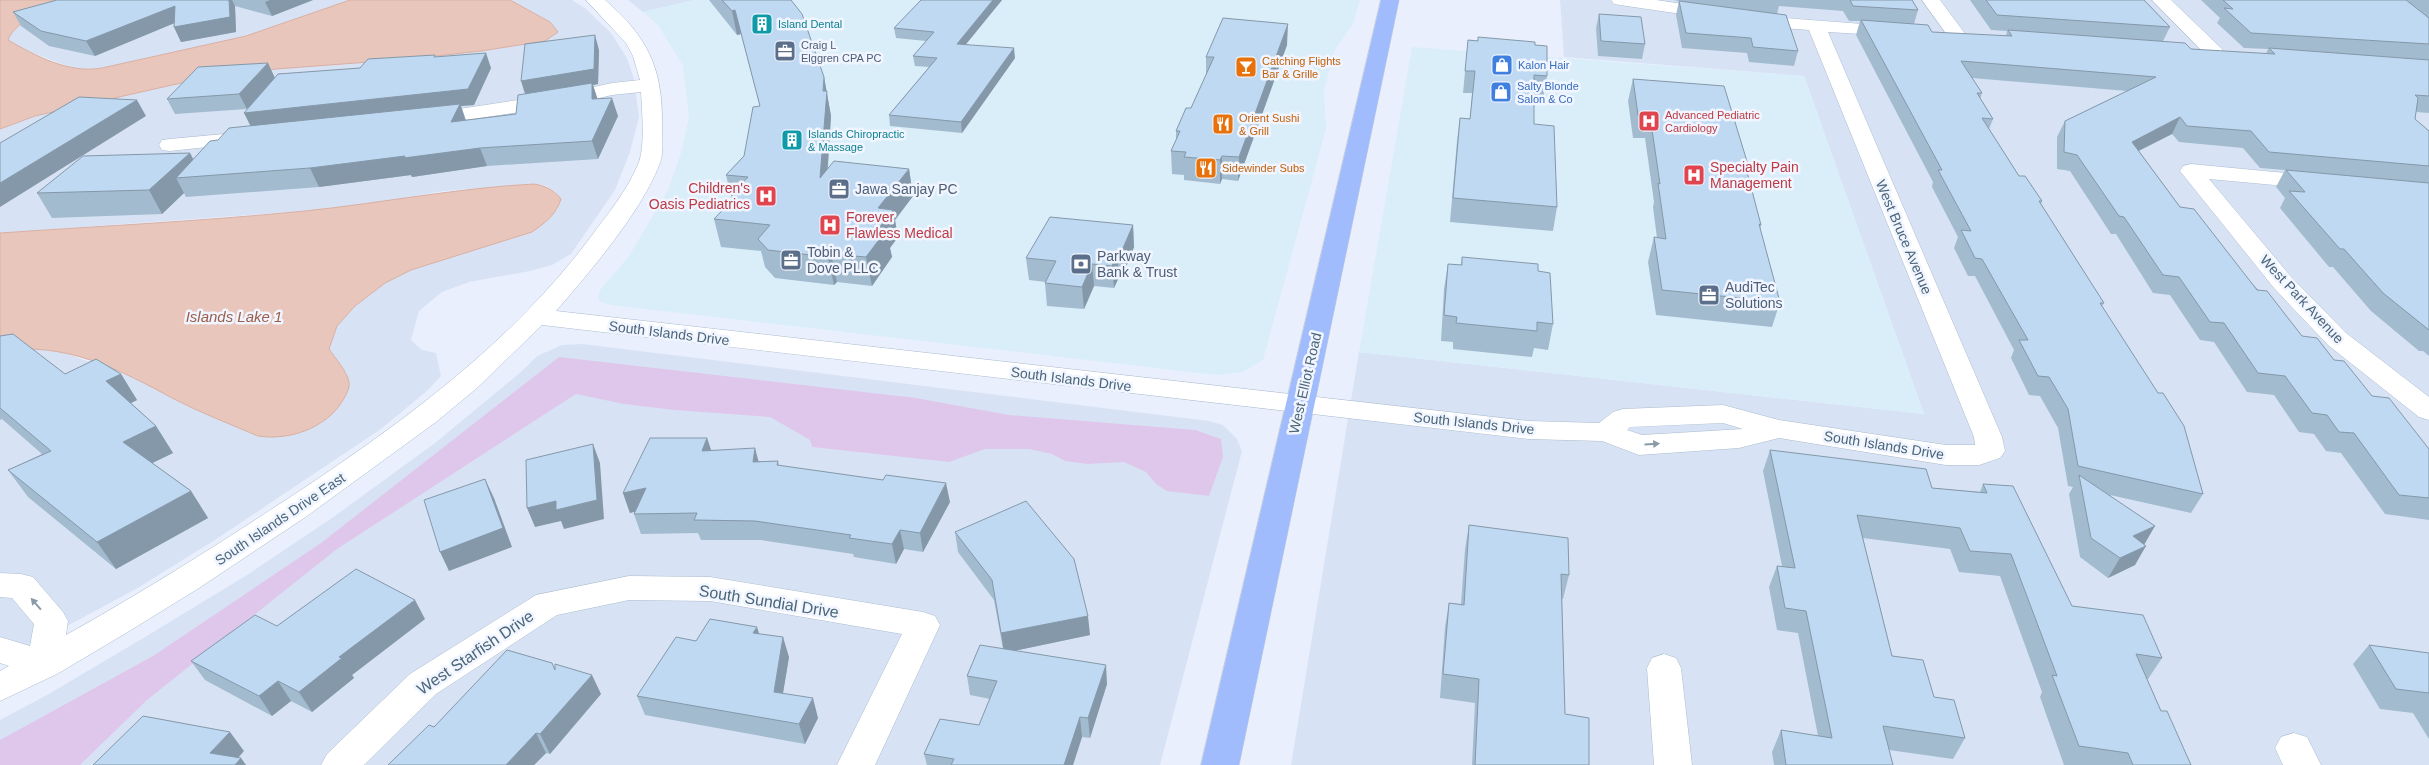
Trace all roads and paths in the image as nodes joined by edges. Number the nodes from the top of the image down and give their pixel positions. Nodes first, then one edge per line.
1 (595, 0) edge
2 (1390, 0) edge
3 (1620, 0) edge
4 (1931, 0) edge
5 (2161, 0) edge
6 (1816, 25) junction
7 (1910, 32) edge
8 (1938, 34) edge
9 (1957, 35) junction
10 (1977, 36) edge
11 (2186, 51) edge
12 (2215, 53) junction
13 (2235, 55) edge
14 (651, 86) junction
15 (407, 122) edge
16 (269, 136) edge
17 (170, 145) dead end
18 (2340, 184) edge
19 (537, 318) junction
20 (1300, 405) junction
21 (2429, 411) edge
22 (1698, 414) junction
23 (1778, 428) junction
24 (1606, 432) junction
25 (1716, 440) junction
26 (1990, 451) joint
27 (0, 585) edge
28 (548, 593) joint
29 (0, 650) edge
30 (45, 664) junction
31 (1664, 668) dead end
32 (0, 687) edge
33 (340, 765) edge
34 (856, 765) edge
35 (1220, 765) edge
36 (1673, 765) edge

1 - 14 street, South Islands Drive East
2 - 20 main road, West Elliot Road
3 - 6 street
4 - 9 street
5 - 12 street
6 - 7 street
6 - 26 street, West Bruce Avenue
8 - 9 street
9 - 10 street
11 - 12 street
12 - 13 street
14 - 15 street
14 - 19 street, South Islands Drive East
16 - 17 street
18 - 21 street, West Park Avenue
19 - 20 street, South Islands Drive
19 - 30 street, South Islands Drive East
20 - 24 street, South Islands Drive
20 - 35 main road, West Elliot Road
22 - 23 street, South Islands Drive
22 - 24 street, South Islands Drive
22 - 25 street
23 - 25 street, South Islands Drive
23 - 26 street, South Islands Drive
24 -> 25 street, South Islands Drive
30 -> 27 street
28 - 33 street, West Starfish Drive
28 - 34 street, South Sundial Drive
29 - 30 street
30 - 32 street, South Islands Drive East
31 - 36 street

